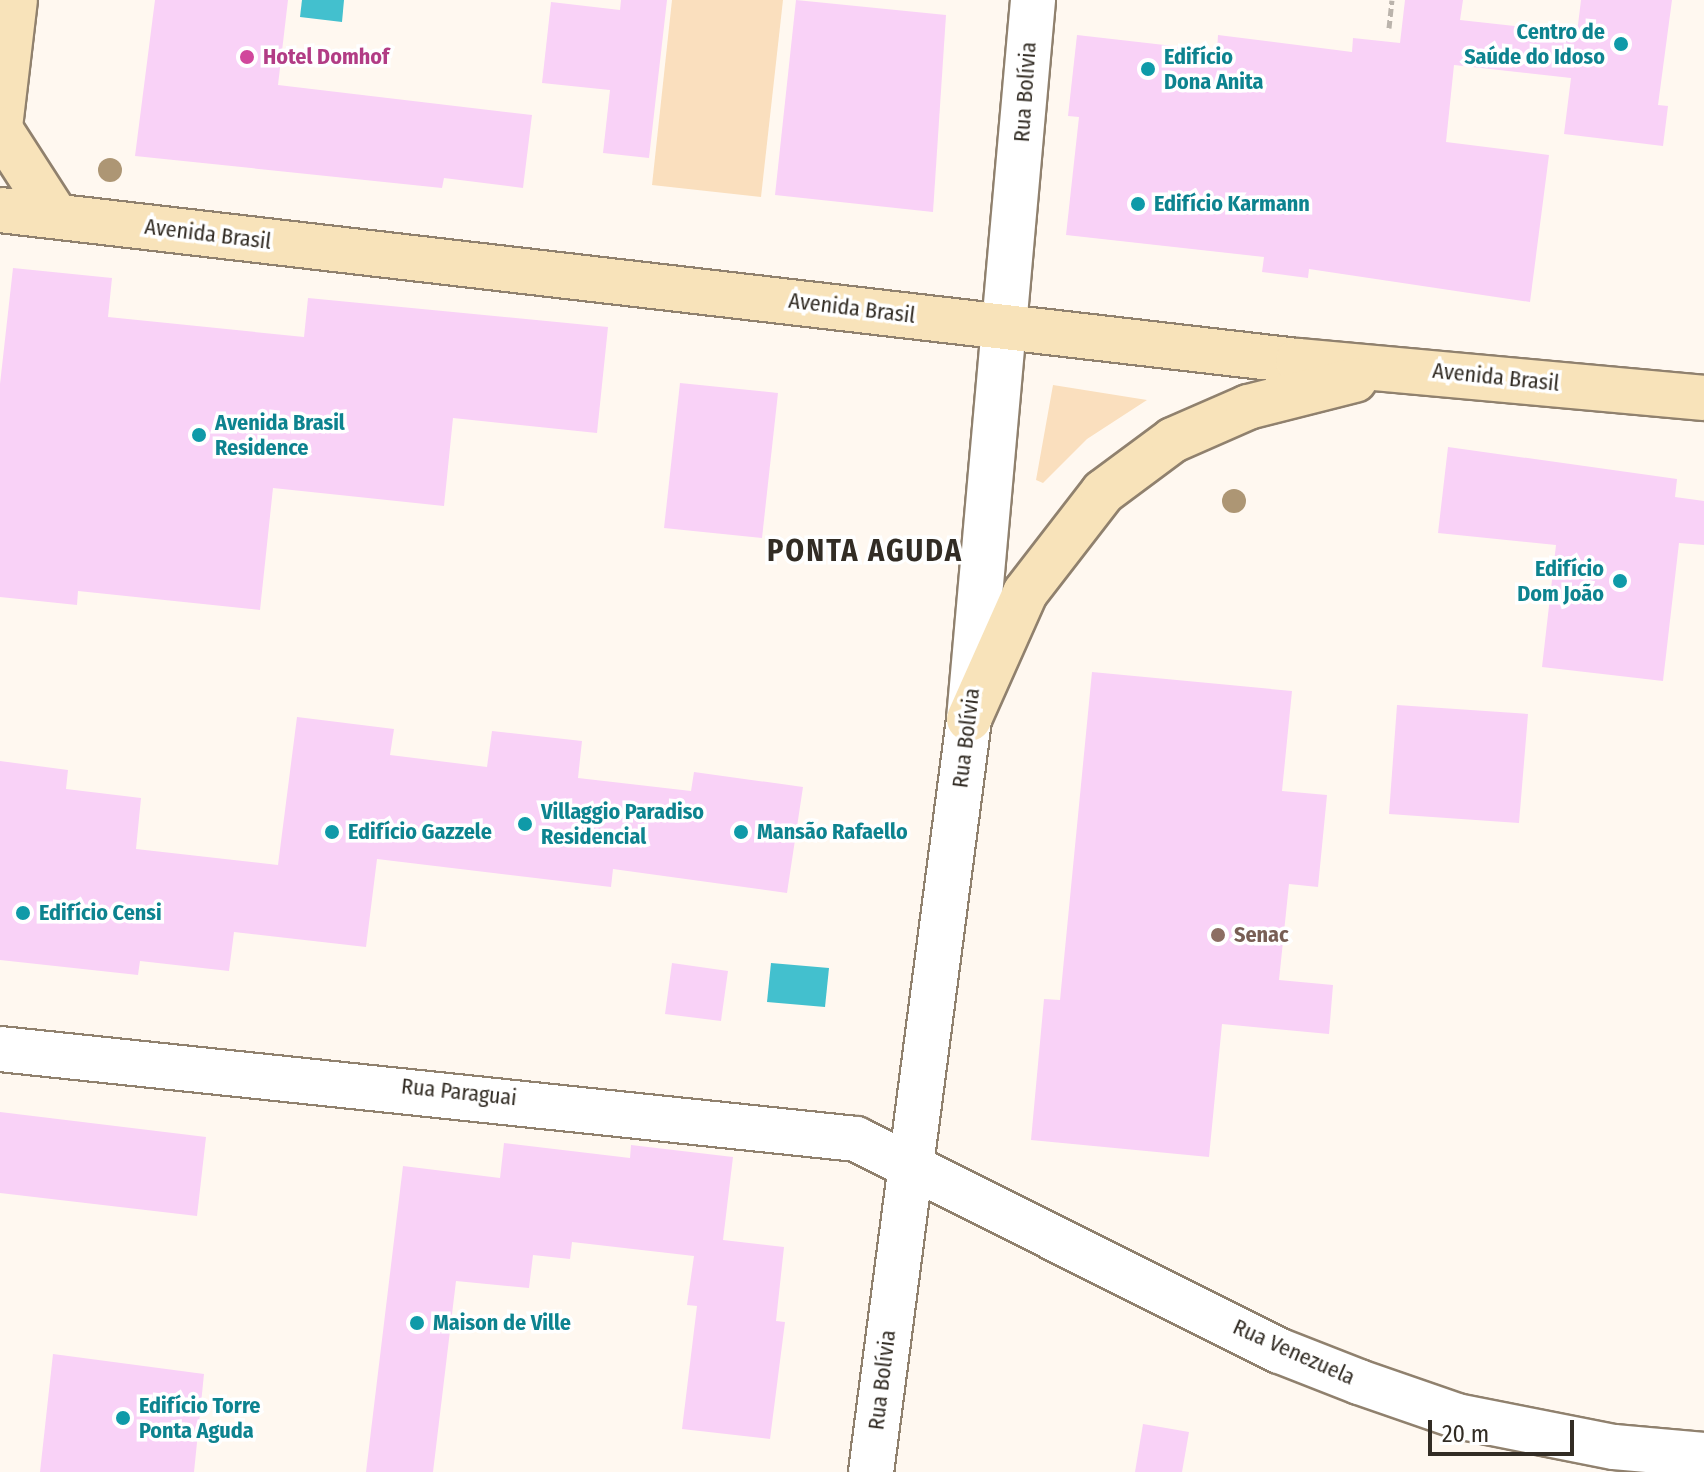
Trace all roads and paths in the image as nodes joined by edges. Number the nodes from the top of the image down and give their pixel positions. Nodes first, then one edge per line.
1 (15, 0) edge
2 (1033, 0) edge
3 (1392, 0) edge
4 (1389, 28) dead end
5 (0, 128) edge
6 (0, 210) edge
7 (56, 216) junction
8 (1006, 326) junction
9 (1420, 370) junction
10 (1704, 398) edge
11 (969, 719) junction
12 (0, 1049) edge
13 (913, 1163) junction
14 (1704, 1455) edge
15 (871, 1472) edge

1 - 5 main road
2 - 8 street, Rua Bolívia
3 - 4 path
5 - 7 main road
6 - 7 main road, Avenida Brasil
7 - 8 main road, Avenida Brasil
8 - 9 main road, Avenida Brasil
8 - 11 street, Rua Bolívia
9 - 10 main road, Avenida Brasil
9 - 11 main road
11 - 13 street, Rua Bolívia
12 - 13 street, Rua Paraguai
13 - 14 street, Rua Venezuela
13 - 15 street, Rua Bolívia

